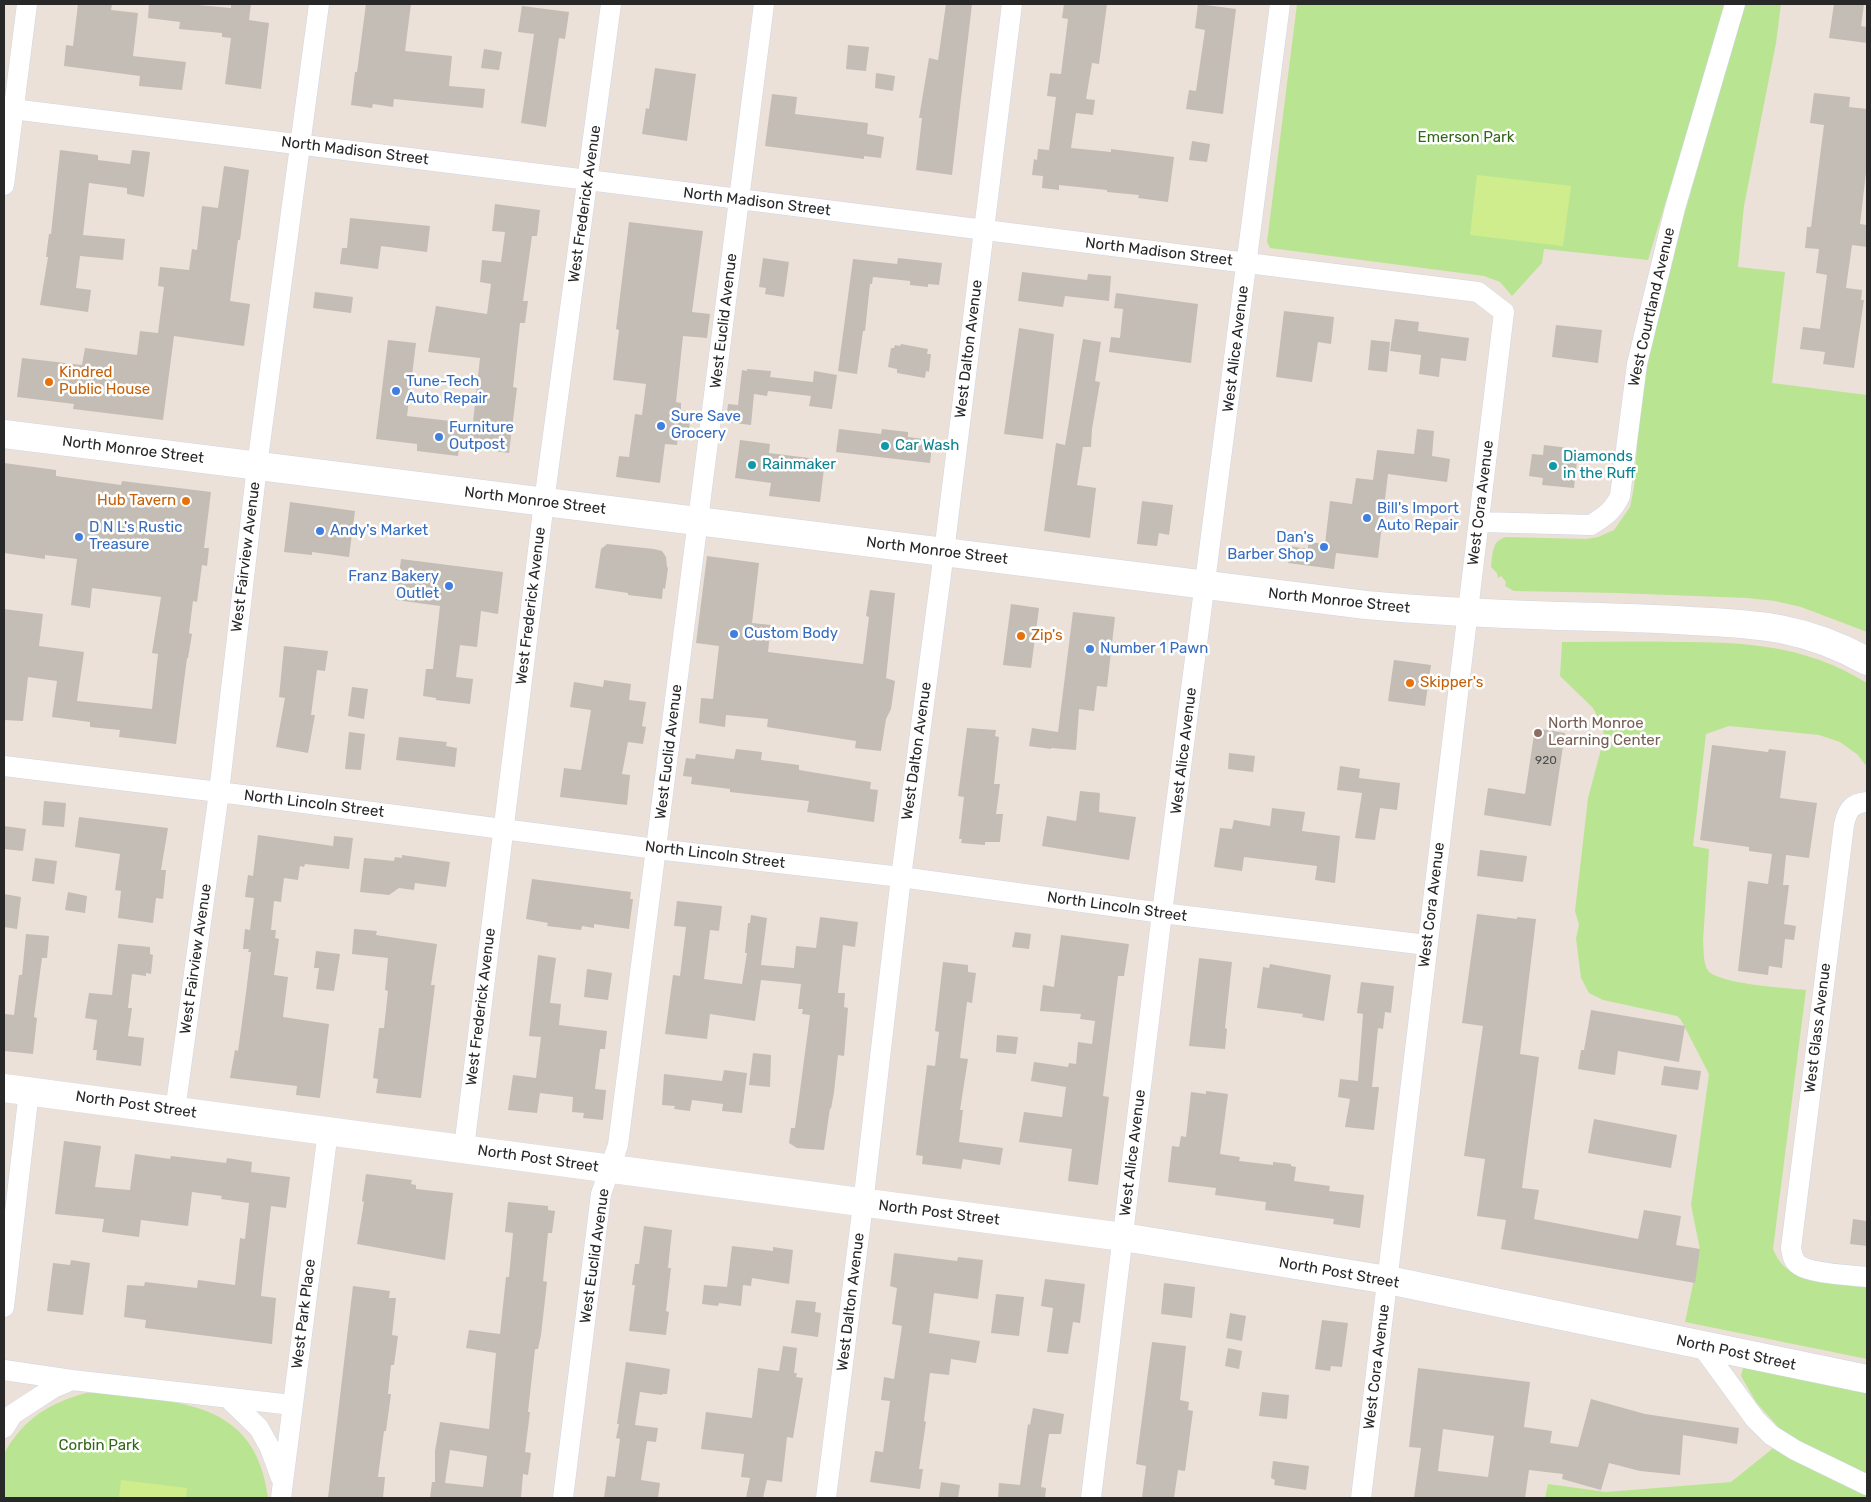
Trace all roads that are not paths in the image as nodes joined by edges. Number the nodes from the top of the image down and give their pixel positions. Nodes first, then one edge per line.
1 (27, 4) edge
2 (319, 4) edge
3 (610, 4) edge
4 (764, 4) edge
5 (1012, 4) edge
6 (1280, 4) edge
7 (1735, 4) edge
8 (9, 108) edge
9 (300, 144) junction
10 (588, 180) junction
11 (4, 185) edge
12 (739, 200) junction
13 (984, 230) junction
14 (1247, 263) junction
15 (1504, 312) joint
16 (4, 434) edge
17 (257, 466) junction
18 (544, 502) junction
19 (699, 520) junction
20 (1480, 522) junction
21 (944, 552) junction
22 (1205, 585) junction
23 (1467, 613) junction
24 (1867, 660) edge
25 (4, 766) edge
26 (219, 792) junction
27 (1860, 804) edge
28 (503, 829) junction
29 (656, 849) junction
30 (901, 877) junction
31 (1162, 913) junction
32 (1427, 945) junction
33 (16, 1089) edge
34 (175, 1110) junction
35 (328, 1131) junction
36 (464, 1148) junction
37 (609, 1170) junction
38 (863, 1204) junction
39 (1122, 1237) junction
40 (1867, 1277) edge
41 (1388, 1280) junction
42 (4, 1306) edge
43 (1701, 1345) junction
44 (4, 1370) edge
45 (1867, 1379) edge
46 (72, 1380) junction
47 (228, 1398) junction
48 (292, 1405) junction
49 (4, 1428) edge
50 (1867, 1485) edge
51 (282, 1490) edge
52 (563, 1498) edge
53 (826, 1498) edge
54 (1091, 1498) edge
55 (1361, 1498) edge

1 - 8 street
2 - 9 street, West Fairview Avenue
3 - 10 street, West Frederick Avenue
4 - 12 street, West Euclid Avenue
5 - 13 street, West Dalton Avenue
6 - 14 street, West Alice Avenue
7 - 20 street, West Courtland Avenue
8 - 9 street, North Madison Street
8 - 11 street
9 - 10 street, North Madison Street
9 - 17 street, West Fairview Avenue
10 - 12 street, North Madison Street
10 - 18 street, West Frederick Avenue
12 - 13 street, North Madison Street
12 - 19 street, West Euclid Avenue
13 - 14 street, North Madison Street
13 - 21 street, West Dalton Avenue
14 - 15 street, North Madison Street
14 - 22 street, West Alice Avenue
15 - 20 street, West Cora Avenue
16 - 17 main road, North Monroe Street
17 - 18 main road, North Monroe Street
17 - 26 street, West Fairview Avenue
18 - 19 main road, North Monroe Street
18 - 28 street, West Frederick Avenue
19 - 21 main road, North Monroe Street
19 - 29 street, West Euclid Avenue
20 - 23 street, West Cora Avenue
21 - 22 main road, North Monroe Street
21 - 30 street, West Dalton Avenue
22 - 23 main road, North Monroe Street
22 - 31 street, West Alice Avenue
23 - 24 main road, North Monroe Street
23 - 32 street, West Cora Avenue
25 - 26 street, North Lincoln Street
26 - 28 street, North Lincoln Street
26 - 34 street, West Fairview Avenue
27 - 40 street, West Glass Avenue
28 - 29 street, North Lincoln Street
28 - 36 street, West Frederick Avenue
29 - 30 street, North Lincoln Street
29 - 37 street, West Euclid Avenue
30 - 31 street, North Lincoln Street
30 - 38 street, West Dalton Avenue
31 - 32 street, North Lincoln Street
31 - 39 street, West Alice Avenue
32 - 41 street, West Cora Avenue
33 - 34 main road, North Post Street
33 - 42 street
34 - 35 main road, North Post Street
35 - 36 main road, North Post Street
35 - 48 street, West Park Place
36 - 37 main road, North Post Street
37 - 38 main road, North Post Street
37 - 52 street, West Euclid Avenue
38 - 39 main road, North Post Street
38 - 53 street, West Dalton Avenue
39 - 41 main road, North Post Street
39 - 54 street, West Alice Avenue
41 - 43 main road, North Post Street
41 - 55 street, West Cora Avenue
43 - 45 main road, North Post Street
43 - 50 street
44 - 46 street
46 - 47 street
46 - 49 street
47 - 48 street
47 - 51 street
48 - 51 street, West Park Place

